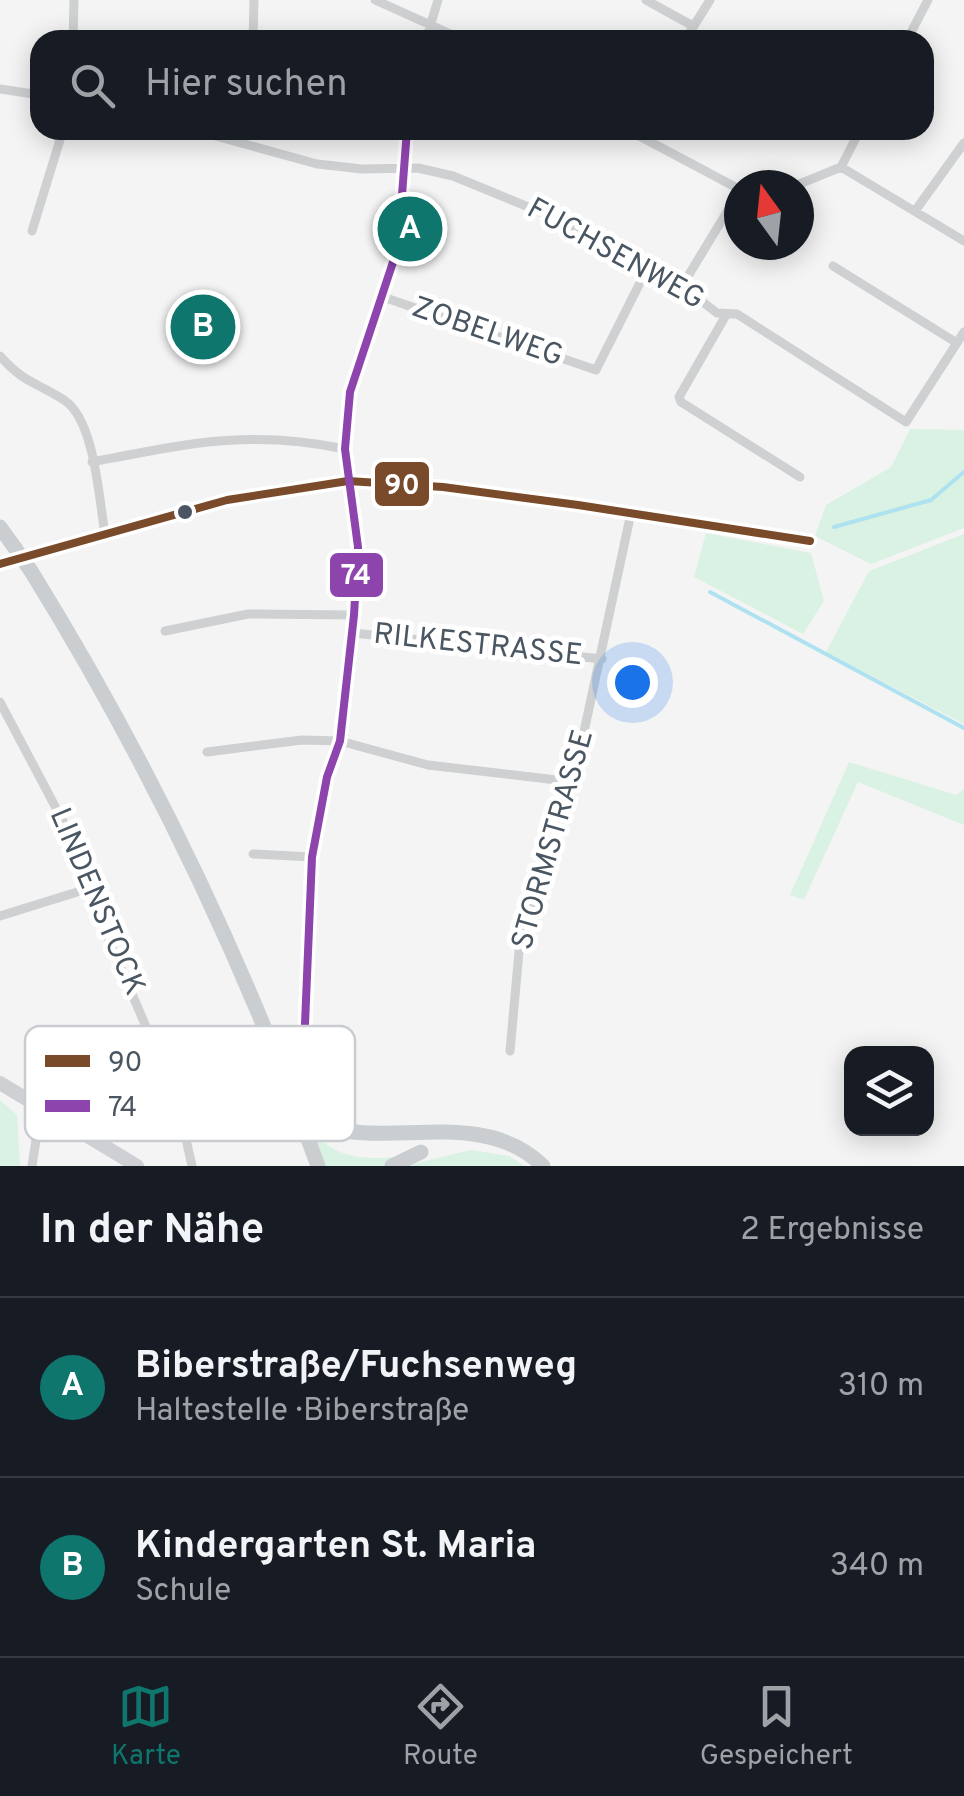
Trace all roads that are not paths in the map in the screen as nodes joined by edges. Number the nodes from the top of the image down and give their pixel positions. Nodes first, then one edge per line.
1 (74, 0) edge
2 (254, 0) edge
3 (374, 0) edge
4 (438, 0) edge
5 (646, 0) edge
6 (710, 0) edge
7 (928, 0) edge
8 (430, 21) junction
9 (693, 26) junction
10 (73, 30) edge
11 (253, 30) edge
12 (428, 30) edge
13 (446, 30) edge
14 (691, 30) edge
15 (912, 30) edge
16 (0, 88) edge
17 (30, 93) edge
18 (60, 140) edge
19 (229, 140) edge
20 (407, 140) edge
21 (648, 140) edge
22 (855, 140) edge
23 (233, 141) joint
24 (964, 143) edge
25 (841, 167) junction
26 (404, 168) junction
27 (814, 178) edge
28 (724, 182) edge
29 (915, 211) junction
30 (724, 215) edge
31 (32, 231) dead end
32 (964, 241) edge
33 (834, 266) dead end
34 (648, 267) junction
35 (682, 286) junction
36 (383, 297) junction
37 (726, 314) junction
38 (964, 332) edge
39 (957, 344) junction
40 (0, 356) edge
41 (345, 449) junction
42 (92, 462) junction
43 (800, 477) dead end
44 (348, 481) junction
45 (631, 513) junction
46 (0, 527) edge
47 (105, 534) junction
48 (810, 541) dead end
49 (0, 564) edge
50 (354, 615) junction
51 (164, 631) dead end
52 (353, 633) junction
53 (602, 658) junction
54 (0, 702) edge
55 (340, 741) junction
56 (208, 752) dead end
57 (574, 782) junction
58 (254, 854) dead end
59 (312, 857) junction
60 (87, 889) junction
61 (0, 916) edge
62 (306, 1024) dead end
63 (146, 1026) edge
64 (264, 1026) edge
65 (510, 1051) dead end
66 (0, 1083) edge
67 (25, 1098) edge
68 (36, 1141) edge
69 (96, 1141) edge
70 (187, 1141) edge
71 (309, 1141) edge
72 (337, 1141) edge
73 (438, 1144) junction
74 (358, 1151) dead end
75 (378, 1152) dead end
76 (32, 1166) edge
77 (137, 1166) edge
78 (192, 1166) edge
79 (318, 1166) edge
80 (392, 1166) edge
81 (543, 1166) edge

1 - 10 street
2 - 11 street
3 - 8 street
4 - 8 street
5 - 9 street
6 - 9 street
7 - 15 street
8 - 12 street
8 - 13 street
9 - 14 street
16 - 17 street
18 - 31 street
19 - 23 street, FUCHSENWEG
20 - 26 street
21 - 28 street
22 - 25 street
23 - 26 street, FUCHSENWEG
24 - 29 street
25 - 27 street
25 - 29 street
26 - 34 street, FUCHSENWEG
26 - 36 street
29 - 32 street
30 - 35 street
33 - 39 street
34 - 35 street, FUCHSENWEG
34 - 36 street, ZOBELWEG
35 - 37 street, FUCHSENWEG
36 - 41 street
37 - 39 street, FUCHSENWEG
37 - 43 street
38 - 39 street, FUCHSENWEG
40 - 42 street
41 - 42 street
41 - 44 street
42 - 47 street
44 - 45 street
44 - 47 street
44 - 50 street
45 - 48 street
45 - 53 street, STORMSTRASSE
46 - 64 main road, bridge
47 - 49 street
50 - 51 street, RILKESTRASSE
50 - 52 street
52 - 53 street, RILKESTRASSE
52 - 55 street
53 - 57 street, STORMSTRASSE
54 - 60 street, LINDENSTOCK
55 - 56 street
55 - 57 street
55 - 59 street
57 - 65 street, STORMSTRASSE
58 - 59 street
59 - 62 street
60 - 61 street
60 - 63 street, LINDENSTOCK
66 - 67 street
68 - 76 street
69 - 77 street
70 - 78 street, LINDENSTOCK
71 - 79 main road
72 - 74 main road
73 - 75 main road
73 - 80 main road
73 - 81 main road

